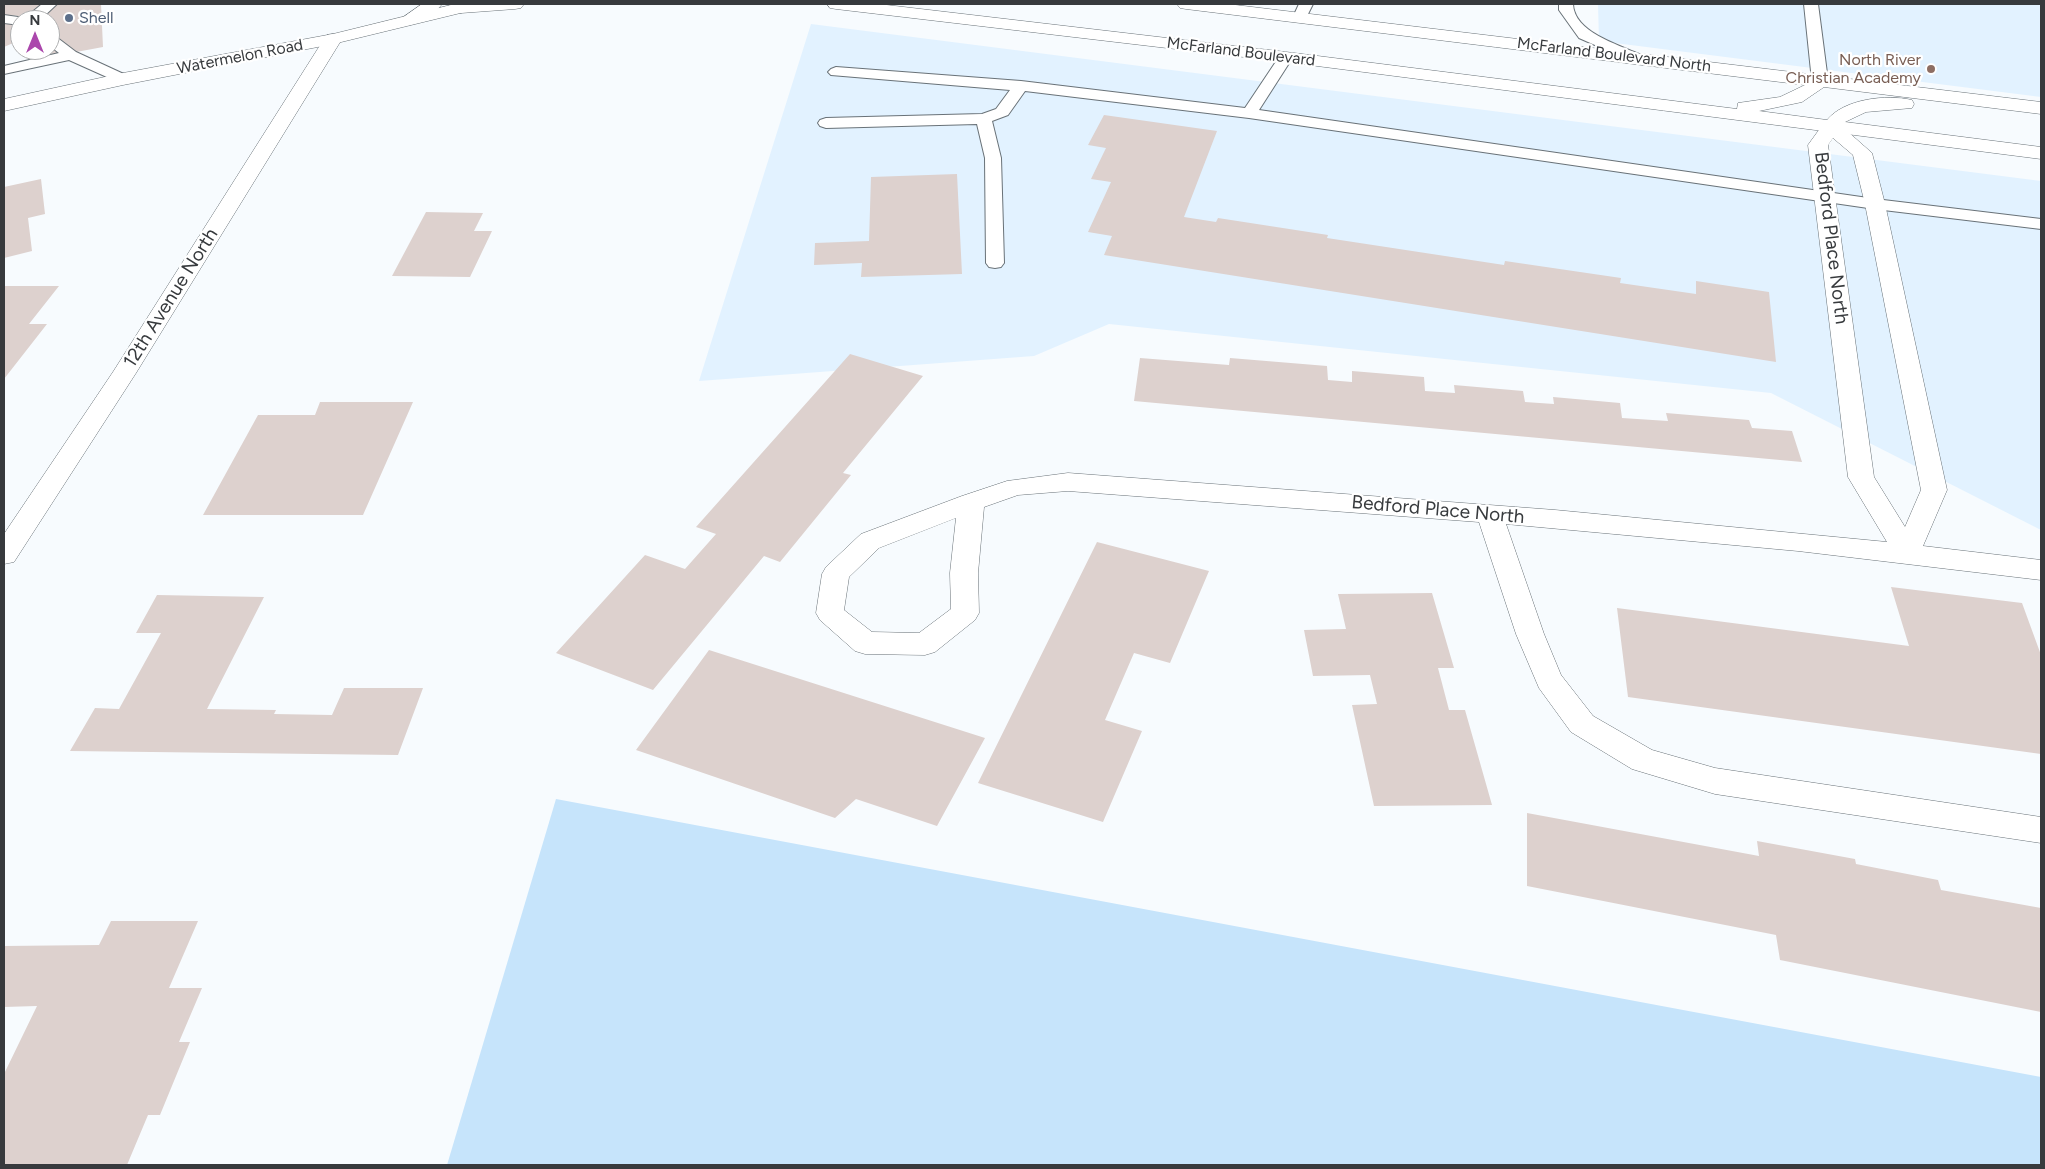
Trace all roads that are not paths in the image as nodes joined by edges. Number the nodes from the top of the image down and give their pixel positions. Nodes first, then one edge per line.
1 (433, 4) edge
2 (515, 4) edge
3 (836, 4) edge
4 (1186, 4) edge
5 (1566, 4) edge
6 (1811, 4) edge
7 (468, 6) edge
8 (1303, 11) edge
9 (407, 21) junction
10 (333, 39) junction
11 (60, 47) edge
12 (71, 55) junction
13 (1286, 57) junction
14 (1634, 57) junction
15 (4, 70) edge
16 (836, 72) dead end
17 (123, 80) junction
18 (1820, 81) junction
19 (1021, 86) junction
20 (1646, 103) junction
21 (4, 105) edge
22 (2041, 108) edge
23 (1249, 113) junction
24 (984, 119) junction
25 (826, 123) dead end
26 (1832, 127) junction
27 (2041, 154) edge
28 (1825, 195) junction
29 (1875, 204) junction
30 (2041, 224) edge
31 (995, 263) dead end
32 (971, 502) junction
33 (1489, 514) junction
34 (1907, 553) junction
35 (4, 555) edge
36 (2041, 570) edge
37 (2041, 830) edge

1 - 9 main road
2 - 7 main road, Watermelon Road
3 - 13 main road, McFarland Boulevard
4 - 8 main road, McFarland Boulevard North
5 - 14 lane
6 - 18 lane
7 - 9 main road, Watermelon Road
8 - 14 main road, McFarland Boulevard North
9 - 10 main road, Watermelon Road
10 - 17 main road, Watermelon Road
10 - 35 main road, 12th Avenue North
11 - 12 lane
12 - 15 lane
12 - 17 lane
13 - 20 main road, McFarland Boulevard
13 - 23 lane
14 - 18 main road, McFarland Boulevard North
16 - 19 lane
17 - 21 main road, Watermelon Road
18 - 20 main road
18 - 22 main road, McFarland Boulevard North
19 - 23 lane
19 - 24 lane
20 - 26 main road
22 - 26 main road
23 - 28 lane
24 - 25 lane
24 - 31 lane
26 - 27 main road
26 - 28 main road, Bedford Place North
26 - 29 main road, Bedford Place North
28 - 29 lane
28 - 34 main road, Bedford Place North
29 - 30 lane
29 - 34 main road, Bedford Place North
32 - 32 main road, Bedford Place North
32 - 33 main road, Bedford Place North
33 - 34 main road, Bedford Place North
33 - 37 main road
34 - 36 main road

